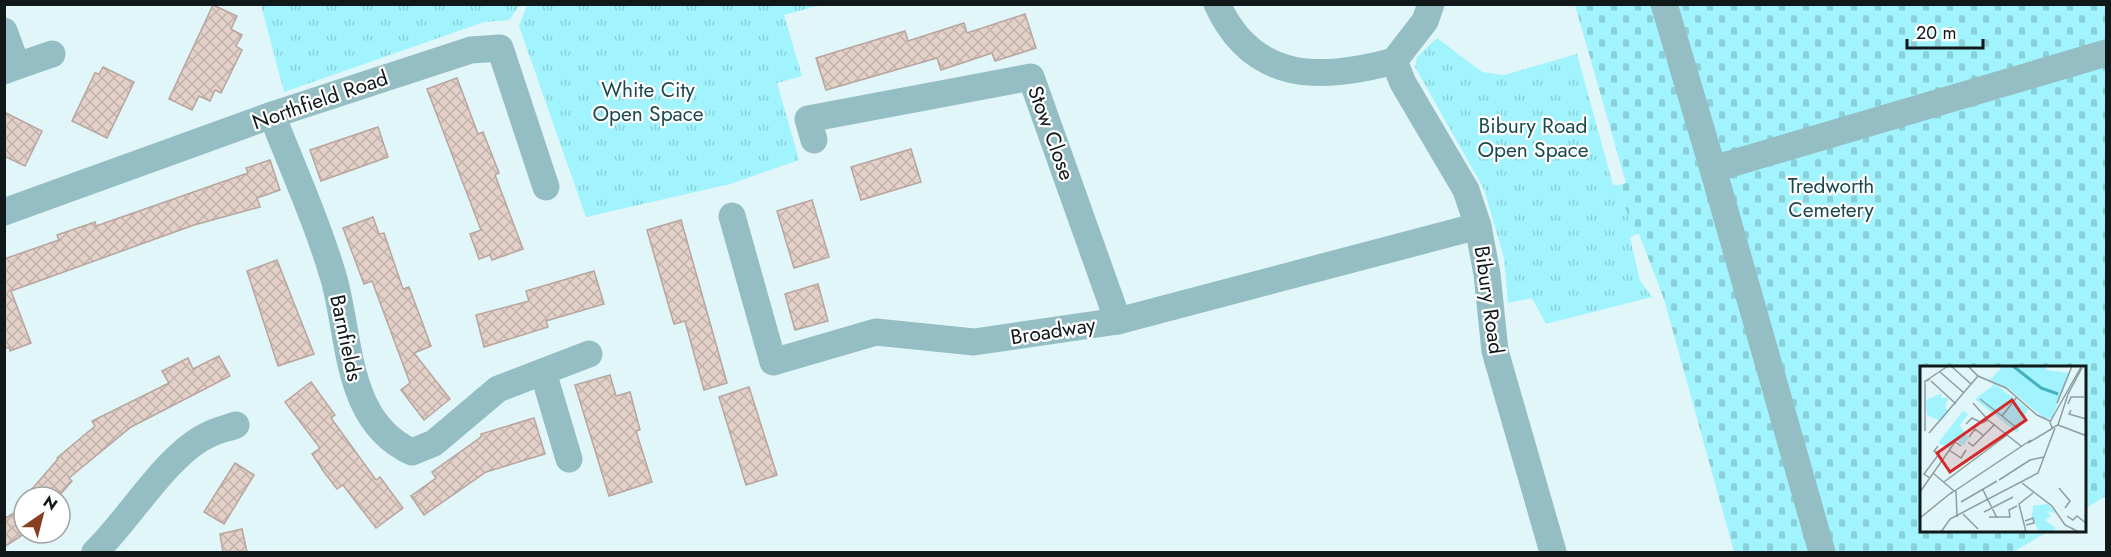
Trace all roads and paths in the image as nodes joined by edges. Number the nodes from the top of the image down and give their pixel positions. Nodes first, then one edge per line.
1 (1217, 4) edge
2 (1431, 4) edge
3 (1664, 4) edge
4 (4, 31) edge
5 (2106, 53) edge
6 (52, 54) dead end
7 (1394, 61) junction
8 (11, 69) edge
9 (272, 115) junction
10 (814, 140) dead end
11 (1713, 169) junction
12 (546, 187) dead end
13 (4, 212) edge
14 (732, 216) dead end
15 (1479, 226) junction
16 (1118, 321) junction
17 (589, 354) dead end
18 (543, 372) junction
19 (236, 425) dead end
20 (569, 459) dead end
21 (94, 552) edge
22 (1552, 552) edge
23 (1822, 552) edge

1 - 7 street
2 - 7 street
3 - 11 street
4 - 8 street
5 - 11 street
6 - 8 street
7 - 15 street, Bibury Road
9 - 12 street, Northfield Road
9 - 13 street, Northfield Road
9 - 18 street, Barnfields
10 - 16 street, Stow Close
11 - 23 street
14 - 16 street, Broadway
15 - 16 street, Broadway
15 - 22 street, Bibury Road
17 - 18 street, Barnfields
18 - 20 street
19 - 21 street

